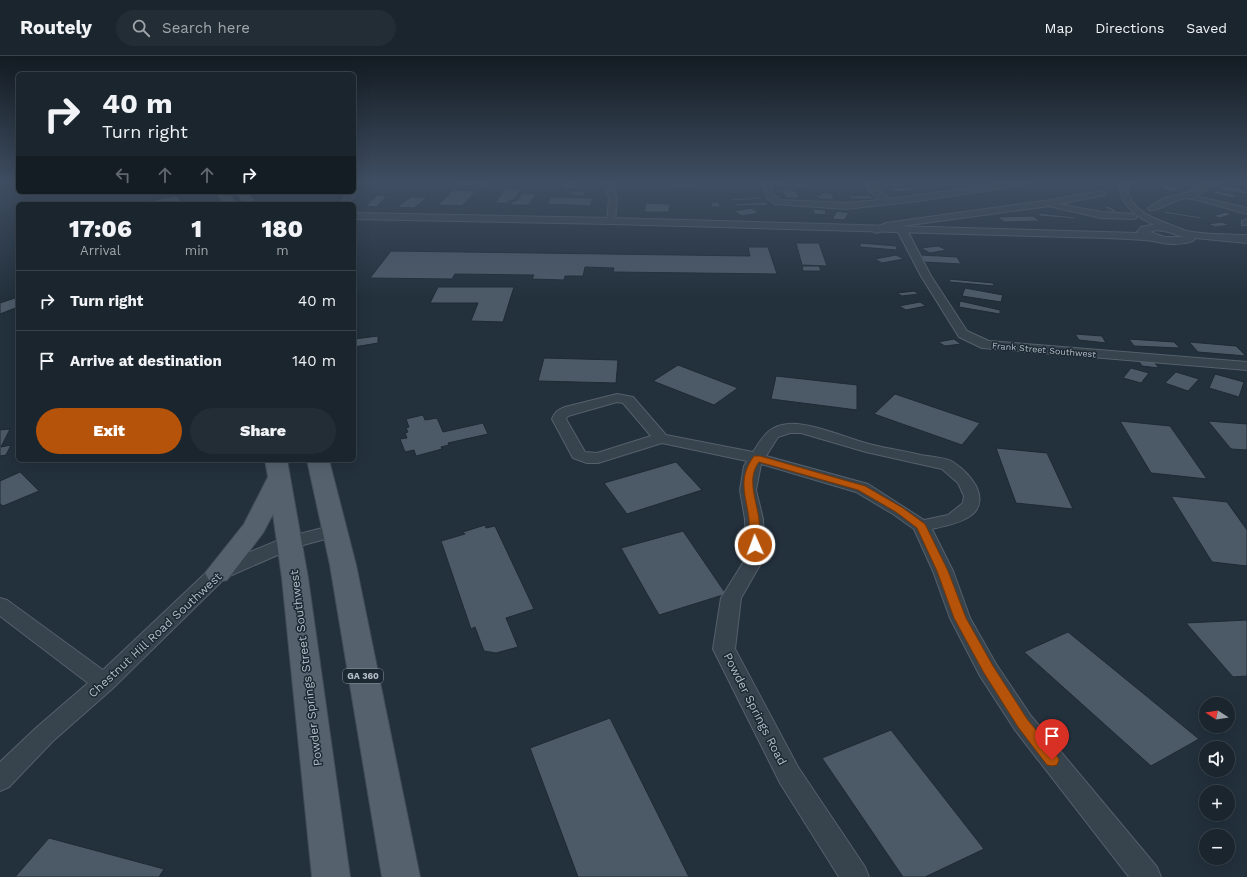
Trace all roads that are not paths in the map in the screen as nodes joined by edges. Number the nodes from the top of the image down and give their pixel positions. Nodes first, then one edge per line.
1 (620, 221) edge
2 (914, 221) edge
3 (1146, 221) edge
4 (1153, 221) edge
5 (1144, 229) junction
6 (876, 230) junction
7 (902, 230) junction
8 (1084, 235) junction
9 (1184, 235) junction
10 (1155, 238) junction
11 (1247, 239) edge
12 (1247, 366) edge
13 (661, 438) junction
14 (757, 458) junction
15 (318, 462) edge
16 (278, 468) edge
17 (921, 526) junction
18 (334, 531) junction
19 (290, 542) junction
20 (218, 574) junction
21 (0, 604) edge
22 (104, 683) junction
23 (0, 779) edge
24 (331, 877) edge
25 (401, 877) edge
26 (855, 877) edge
27 (1147, 877) edge

1 - 6 street
2 - 6 street
3 - 5 street
4 - 9 street
5 - 8 street
5 - 9 street
5 - 10 street
6 - 7 street
7 - 8 street
7 - 12 street, Frank Street Southwest
8 - 10 street
9 - 10 street
9 - 11 street
13 - 13 street
13 - 14 street
14 - 17 street
14 - 17 street, Powder Springs Road
14 - 26 street, Powder Springs Road
15 - 18 main road, GA 360
16 - 19 main road, Powder Springs Street Southwest
16 - 20 main road
17 - 27 street
18 - 19 street, Chestnut Hill Road Southwest
18 - 25 main road, GA 360
19 - 20 street, Chestnut Hill Road Southwest
19 - 24 main road, Powder Springs Street Southwest
20 - 22 street, Chestnut Hill Road Southwest
21 - 22 street
22 - 23 street, Chestnut Hill Road Southwest

